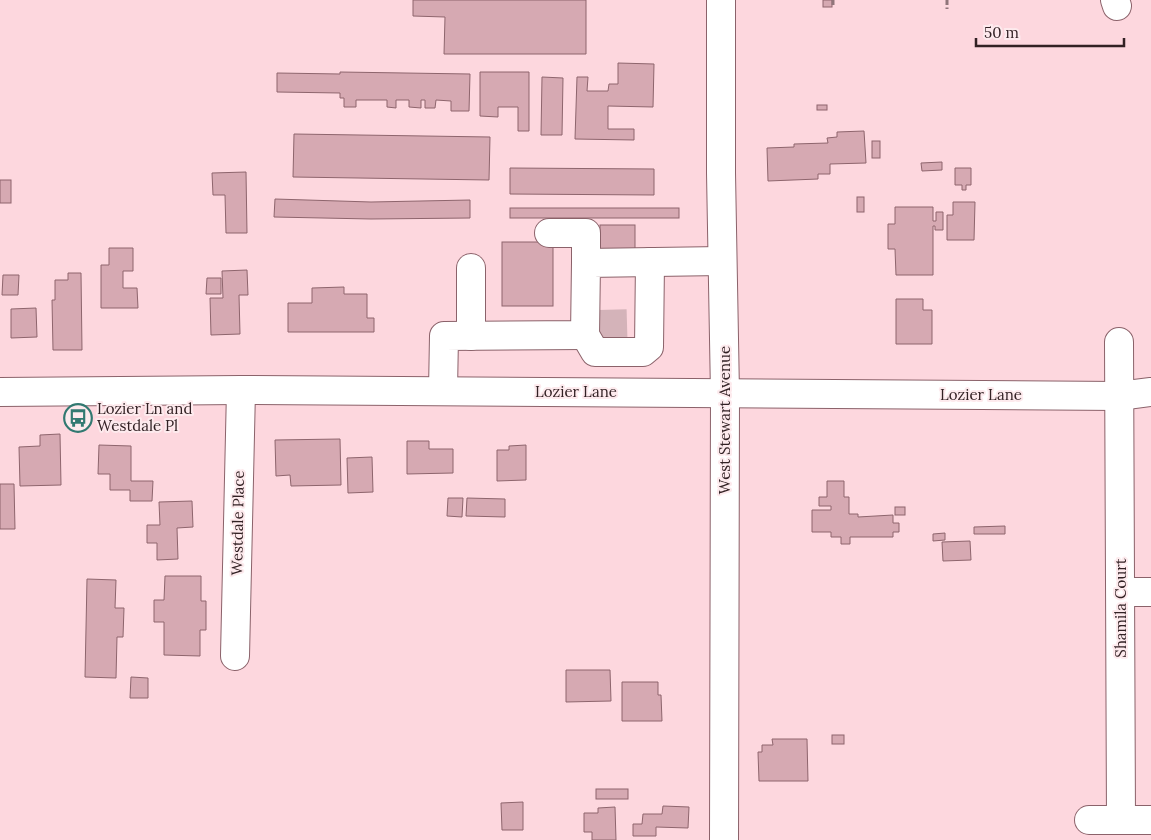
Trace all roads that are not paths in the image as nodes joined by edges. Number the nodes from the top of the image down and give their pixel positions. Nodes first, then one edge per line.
1 (721, 0) edge
2 (548, 233) dead end
3 (722, 261) junction
4 (650, 262) junction
5 (586, 267) junction
6 (471, 268) dead end
7 (590, 328) junction
8 (472, 336) junction
9 (1119, 342) dead end
10 (241, 390) junction
11 (443, 391) junction
12 (0, 392) edge
13 (1151, 392) edge
14 (726, 394) junction
15 (1118, 396) junction
16 (1121, 592) junction
17 (1151, 592) edge
18 (236, 656) dead end
19 (1090, 820) dead end
20 (1120, 820) junction
21 (1151, 820) edge
22 (724, 840) edge

1 - 3 main road, West Stewart Avenue
2 - 5 main road
3 - 4 main road
3 - 14 main road, West Stewart Avenue
4 - 5 main road
4 - 7 main road
5 - 7 main road
6 - 8 main road
7 - 8 main road
8 - 11 main road
9 - 15 main road, Shamila Court
10 - 11 main road, Lozier Lane
10 - 12 main road, Lozier Lane
10 - 18 main road, Westdale Place
11 - 14 main road, Lozier Lane
13 - 15 main road, Lozier Lane
14 - 15 main road, Lozier Lane
14 - 22 main road, West Stewart Avenue
15 - 16 main road, Shamila Court
16 - 17 main road
16 - 20 main road, Shamila Court
19 - 20 main road
20 - 21 main road

